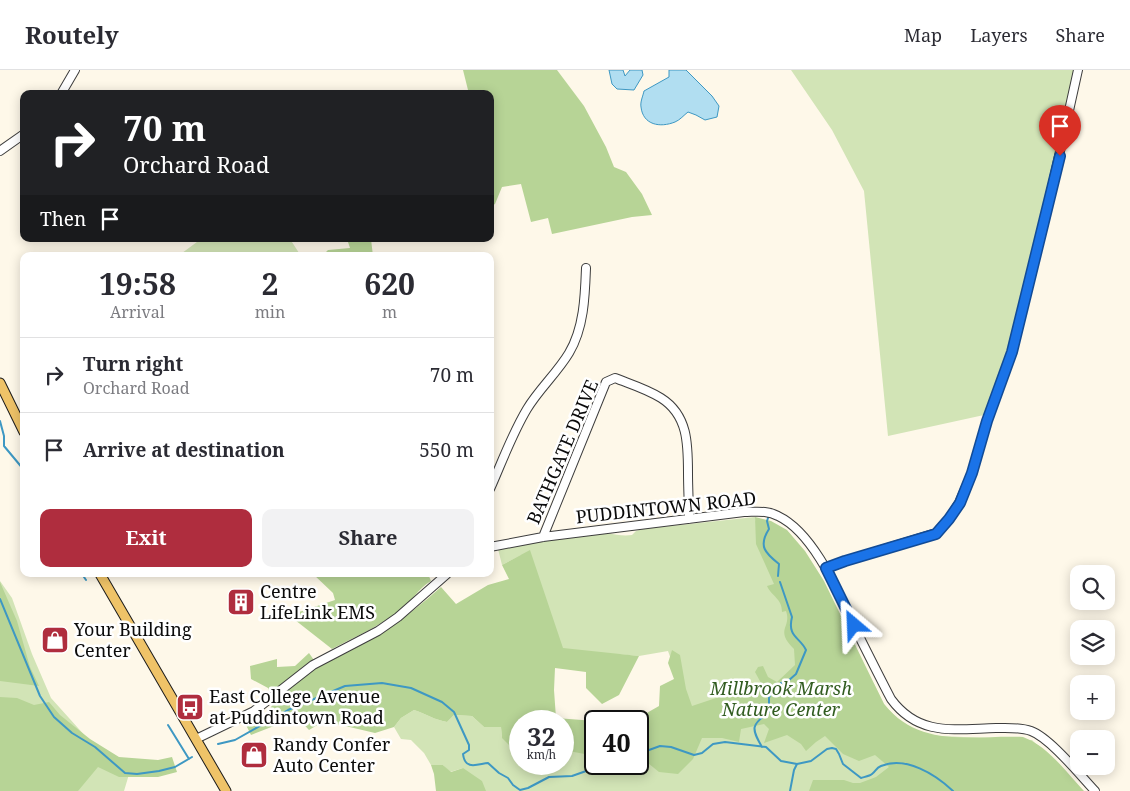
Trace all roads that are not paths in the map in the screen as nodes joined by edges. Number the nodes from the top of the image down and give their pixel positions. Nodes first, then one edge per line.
1 (75, 70) edge
2 (1078, 70) edge
3 (63, 90) edge
4 (20, 137) edge
5 (0, 151) edge
6 (586, 268) dead end
7 (0, 383) edge
8 (20, 424) edge
9 (494, 480) edge
10 (688, 519) junction
11 (543, 537) junction
12 (494, 545) edge
13 (826, 568) junction
14 (102, 577) edge
15 (445, 577) edge
16 (196, 739) junction
17 (226, 791) edge
18 (1095, 791) edge

1 - 3 street
2 - 13 street
4 - 5 street
6 - 9 street
7 - 8 main road
10 - 11 street, PUDDINTOWN ROAD
10 - 11 street, BATHGATE DRIVE
10 - 13 street, PUDDINTOWN ROAD
11 - 12 street, PUDDINTOWN ROAD
13 - 18 street, PUDDINTOWN ROAD
14 - 16 main road
15 - 16 street
16 - 17 main road

